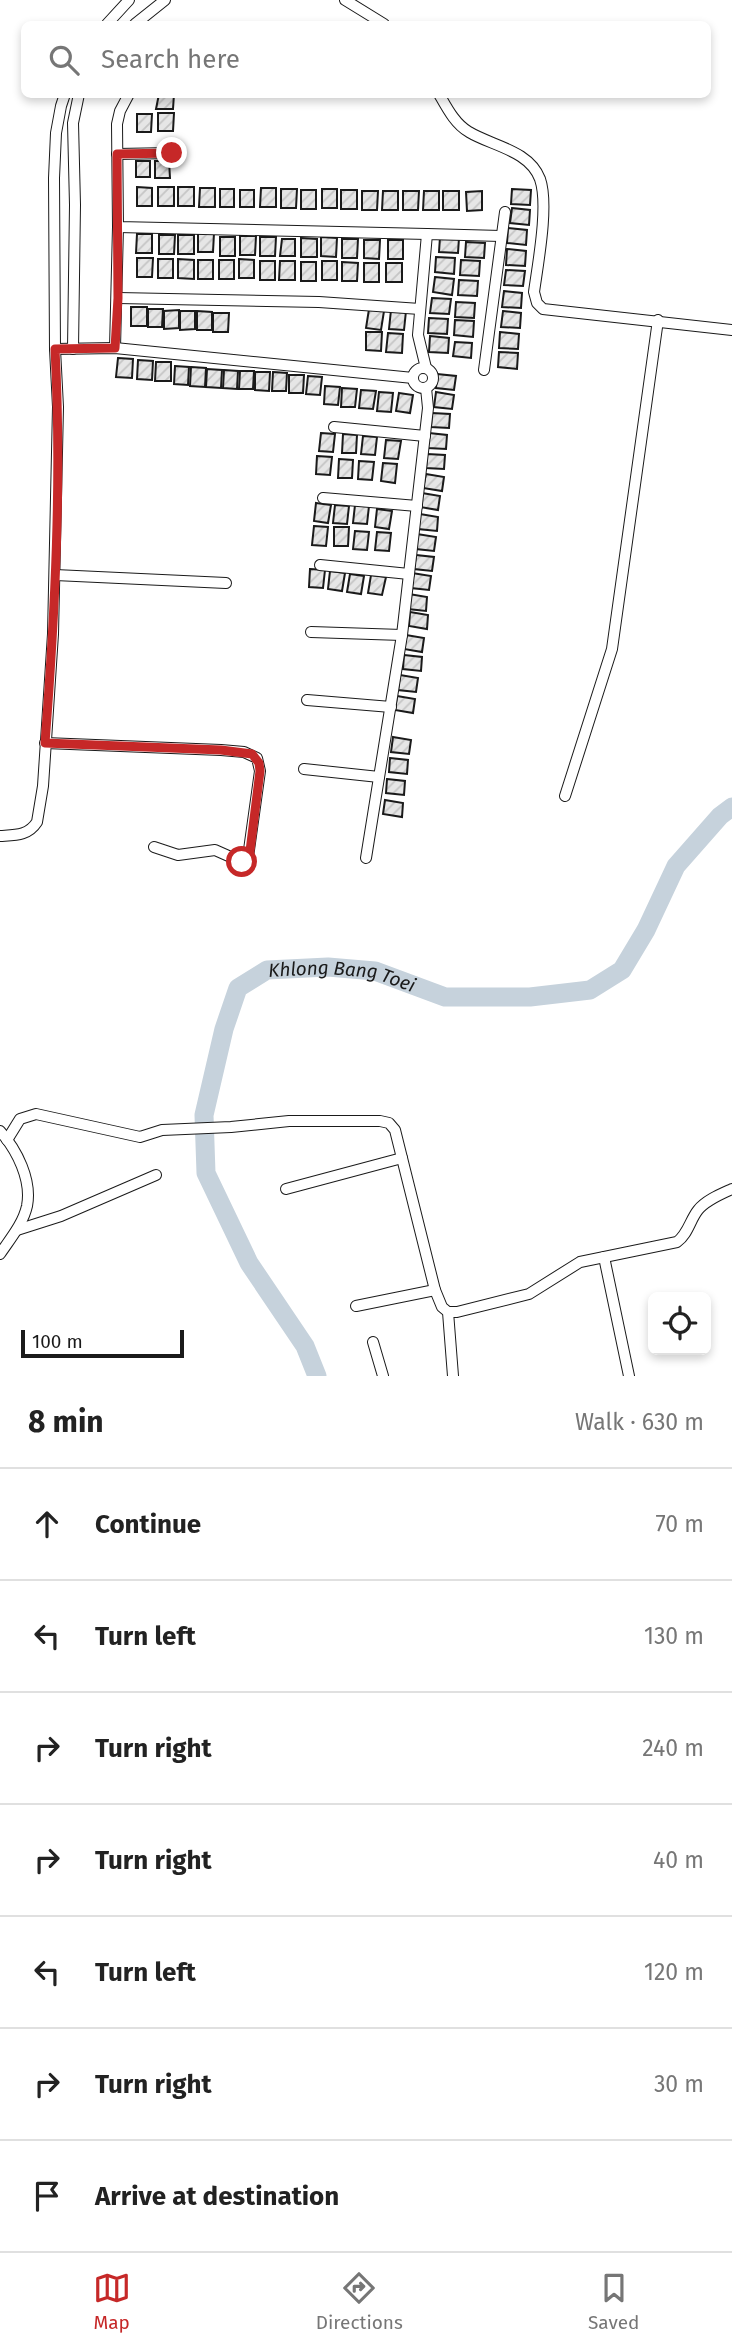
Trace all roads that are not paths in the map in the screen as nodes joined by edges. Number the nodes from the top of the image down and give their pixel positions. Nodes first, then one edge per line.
1 (129, 0) edge
2 (165, 0) edge
3 (345, 0) edge
4 (110, 21) edge
5 (139, 21) edge
6 (379, 21) edge
7 (64, 98) edge
8 (78, 98) edge
9 (127, 98) edge
10 (442, 98) edge
11 (172, 153) dead end
12 (117, 154) junction
13 (505, 212) dead end
14 (118, 227) junction
15 (427, 233) junction
16 (501, 236) junction
17 (118, 298) junction
18 (420, 309) junction
19 (658, 320) junction
20 (732, 330) edge
21 (115, 348) junction
22 (55, 349) junction
23 (73, 349) junction
24 (426, 368) junction
25 (484, 370) dead end
26 (413, 378) junction
27 (426, 388) junction
28 (334, 427) dead end
29 (425, 436) junction
30 (323, 498) dead end
31 (417, 506) junction
32 (320, 565) dead end
33 (409, 574) junction
34 (55, 575) junction
35 (226, 583) dead end
36 (311, 632) dead end
37 (402, 635) junction
38 (307, 700) dead end
39 (391, 707) junction
40 (45, 743) junction
41 (304, 769) dead end
42 (379, 777) junction
43 (565, 796) dead end
44 (0, 836) edge
45 (154, 847) dead end
46 (366, 858) dead end
47 (4, 1135) edge
48 (402, 1158) junction
49 (156, 1175) dead end
50 (286, 1189) dead end
51 (732, 1189) edge
52 (16, 1230) junction
53 (0, 1254) edge
54 (604, 1257) junction
55 (435, 1290) junction
56 (356, 1306) dead end
57 (448, 1312) junction
58 (373, 1342) dead end
59 (383, 1376) edge
60 (453, 1376) edge
61 (629, 1376) edge

1 - 4 street
2 - 5 street
3 - 6 street
7 - 22 street
8 - 23 street
9 - 12 street
10 - 19 street
11 - 12 street
12 - 14 street
13 - 16 street
14 - 15 street
14 - 17 street
15 - 16 street
15 - 18 street
16 - 25 street
17 - 18 street
17 - 21 street
18 - 24 street
19 - 20 street
19 - 43 street
21 - 23 street
21 - 26 street
22 - 23 street
22 - 34 street
24 - 26 street
24 - 27 street
26 - 27 street
27 - 29 street
28 - 29 street
29 - 31 street
30 - 31 street
31 - 33 street
32 - 33 street
33 - 37 street
34 - 35 street
34 - 40 street
36 - 37 street
37 - 39 street
38 - 39 street
39 - 42 street
40 - 44 street
40 - 45 street
41 - 42 street
42 - 46 street
47 - 48 street
47 - 52 street
48 - 50 street
48 - 55 street
49 - 52 street
51 - 54 street
52 - 53 street
54 - 57 street
54 - 61 street
55 - 56 street
55 - 57 street
57 - 60 street
58 - 59 street

